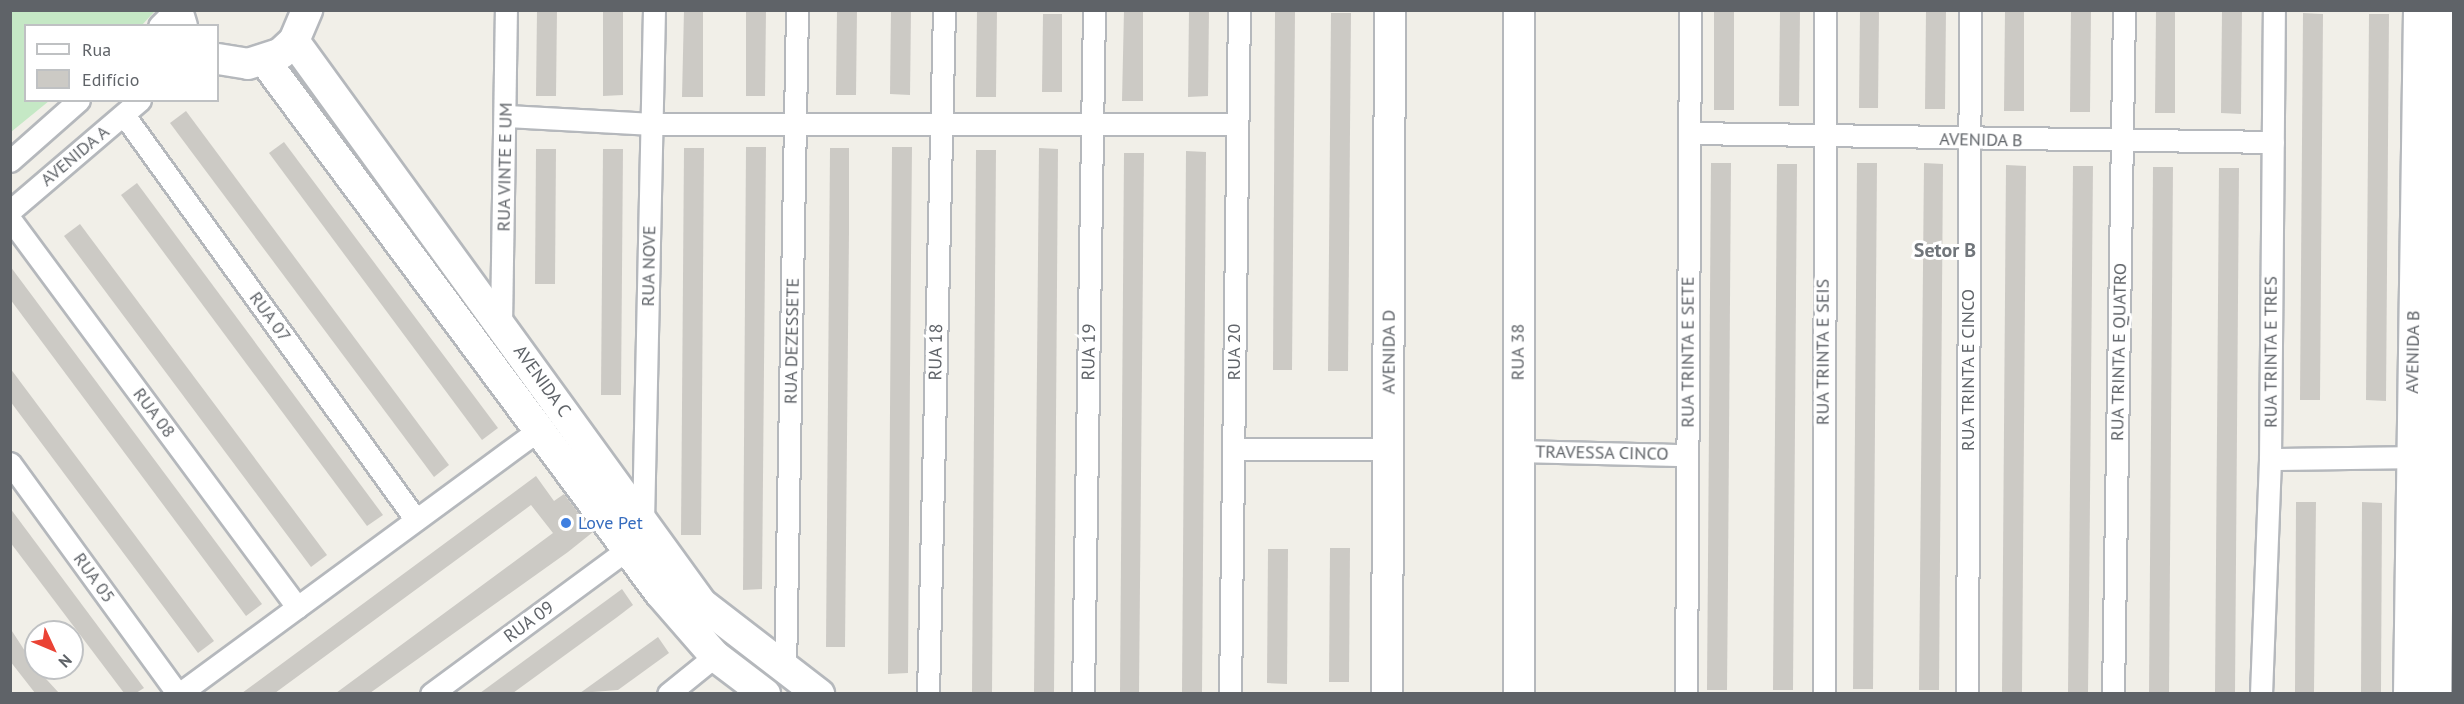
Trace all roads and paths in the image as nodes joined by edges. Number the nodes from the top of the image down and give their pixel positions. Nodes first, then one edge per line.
1 (176, 10) edge
2 (307, 10) edge
3 (506, 10) edge
4 (654, 10) edge
5 (797, 10) edge
6 (944, 10) edge
7 (1094, 10) edge
8 (1239, 10) edge
9 (1390, 10) edge
10 (1520, 10) edge
11 (1690, 10) edge
12 (1825, 10) edge
13 (1970, 10) edge
14 (2124, 10) edge
15 (2274, 10) edge
16 (2419, 10) edge
17 (2444, 10) edge
18 (161, 24) edge
19 (294, 41) junction
20 (219, 59) edge
21 (265, 61) junction
22 (77, 102) edge
23 (138, 102) edge
24 (124, 115) junction
25 (507, 116) junction
26 (796, 122) junction
27 (1093, 122) junction
28 (653, 124) junction
29 (942, 124) junction
30 (1236, 124) junction
31 (1689, 133) junction
32 (1822, 137) junction
33 (1968, 140) junction
34 (2448, 141) edge
35 (2122, 142) junction
36 (2273, 142) junction
37 (10, 161) edge
38 (10, 211) edge
39 (10, 219) edge
40 (501, 324) junction
41 (541, 428) junction
42 (1234, 449) junction
43 (1389, 449) junction
44 (1518, 451) junction
45 (1687, 455) junction
46 (2411, 457) junction
47 (2270, 459) junction
48 (10, 463) edge
49 (416, 520) junction
50 (643, 522) junction
51 (626, 550) junction
52 (297, 607) junction
53 (716, 656) junction
54 (785, 671) junction
55 (179, 693) edge
56 (431, 693) edge
57 (668, 693) edge
58 (765, 693) edge
59 (819, 693) edge
60 (928, 693) edge
61 (1083, 693) edge
62 (1230, 693) edge
63 (1387, 693) edge
64 (1519, 693) edge
65 (1686, 693) edge
66 (1824, 693) edge
67 (1967, 693) edge
68 (2113, 693) edge
69 (2261, 693) edge
70 (2409, 693) edge
71 (2436, 693) edge

1 - 18 street
2 - 19 street
3 - 25 street, RUA VINTE E UM
4 - 28 street, RUA NOVE
5 - 26 street, RUA DEZESSETE
6 - 29 street, RUA 18
7 - 27 street, RUA 19
8 - 30 street, RUA 20
9 - 43 street, AVENIDA D
10 - 44 street, RUA 38
11 - 31 street, RUA TRINTA E SETE
12 - 32 street, RUA TRINTA E SEIS
13 - 33 street, RUA TRINTA E CINCO
14 - 35 street, RUA TRINTA E QUATRO
15 - 36 street, RUA TRINTA E TRES
16 - 46 street, AVENIDA B
17 - 34 street, AVENIDA B
19 - 21 street
19 - 40 street, AVENIDA C
20 - 21 street
21 - 41 street, AVENIDA C
22 - 37 street, AVENIDA A
23 - 24 street, AVENIDA A
24 - 38 street, AVENIDA A
24 - 49 street, RUA 07
25 - 28 street
25 - 40 street, RUA VINTE E UM
26 - 28 street
26 - 29 street
26 - 54 street, RUA DEZESSETE
27 - 29 street
27 - 30 street
27 - 61 street, RUA 19
28 - 50 street, RUA NOVE
29 - 60 street, RUA 18
30 - 42 street, RUA 20
31 - 32 street, AVENIDA B
31 - 45 street, RUA TRINTA E SETE
32 - 33 street, AVENIDA B
32 - 66 street, RUA TRINTA E SEIS
33 - 35 street, AVENIDA B
33 - 67 street, RUA TRINTA E CINCO
34 - 71 street, AVENIDA B
35 - 36 street, AVENIDA B
35 - 68 street, RUA TRINTA E QUATRO
36 - 47 street, RUA TRINTA E TRES
39 - 52 street, RUA 08
40 - 50 street, AVENIDA C
41 - 49 street
41 - 51 street, AVENIDA C
42 - 43 street
42 - 62 street, RUA 20
43 - 63 street, AVENIDA D
44 - 45 street, TRAVESSA CINCO
44 - 64 street, RUA 38
45 - 65 street, RUA TRINTA E SETE
46 - 47 street
46 - 70 street, AVENIDA B
47 - 69 street, RUA TRINTA E TRES
48 - 55 street, RUA 05
49 - 52 street
50 - 54 street, AVENIDA C
51 - 53 street, AVENIDA C
51 - 56 street, RUA 09
52 - 55 street
53 - 57 street
53 - 58 street, AVENIDA C
54 - 59 street, AVENIDA C

